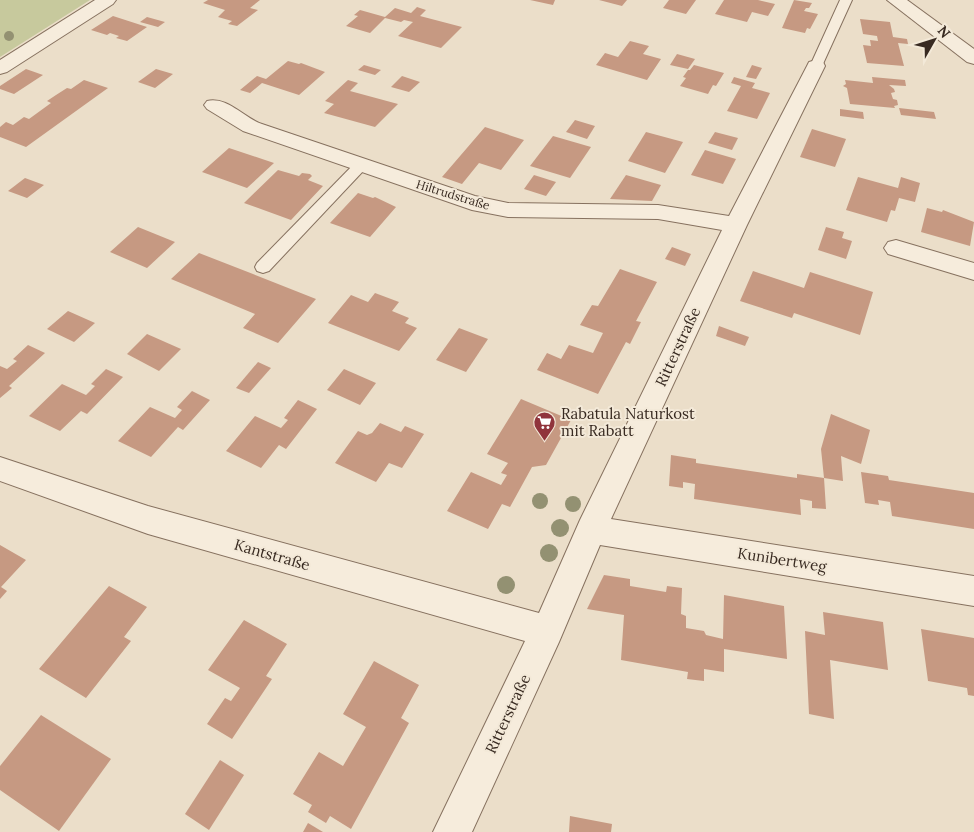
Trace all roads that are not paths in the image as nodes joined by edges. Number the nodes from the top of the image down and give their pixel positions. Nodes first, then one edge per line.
1 (107, 0) edge
2 (846, 0) edge
3 (896, 0) edge
4 (974, 58) edge
5 (816, 66) joint
6 (0, 68) edge
7 (214, 106) dead end
8 (361, 165) junction
9 (736, 225) junction
10 (896, 248) dead end
11 (263, 267) dead end
12 (974, 272) edge
13 (0, 468) edge
14 (591, 530) junction
15 (974, 590) edge
16 (547, 631) junction
17 (452, 832) edge

1 - 6 street
2 - 5 lane, Ritterstraße
3 - 4 street
5 - 9 street, Ritterstraße
7 - 8 street, Hiltrudstraße
8 - 9 street, Hiltrudstraße
8 - 11 lane
9 - 14 street, Ritterstraße
10 - 12 street
13 - 16 street, Kantstraße
14 - 15 street, Kunibertweg
14 - 16 street, Ritterstraße
16 - 17 street, Ritterstraße

